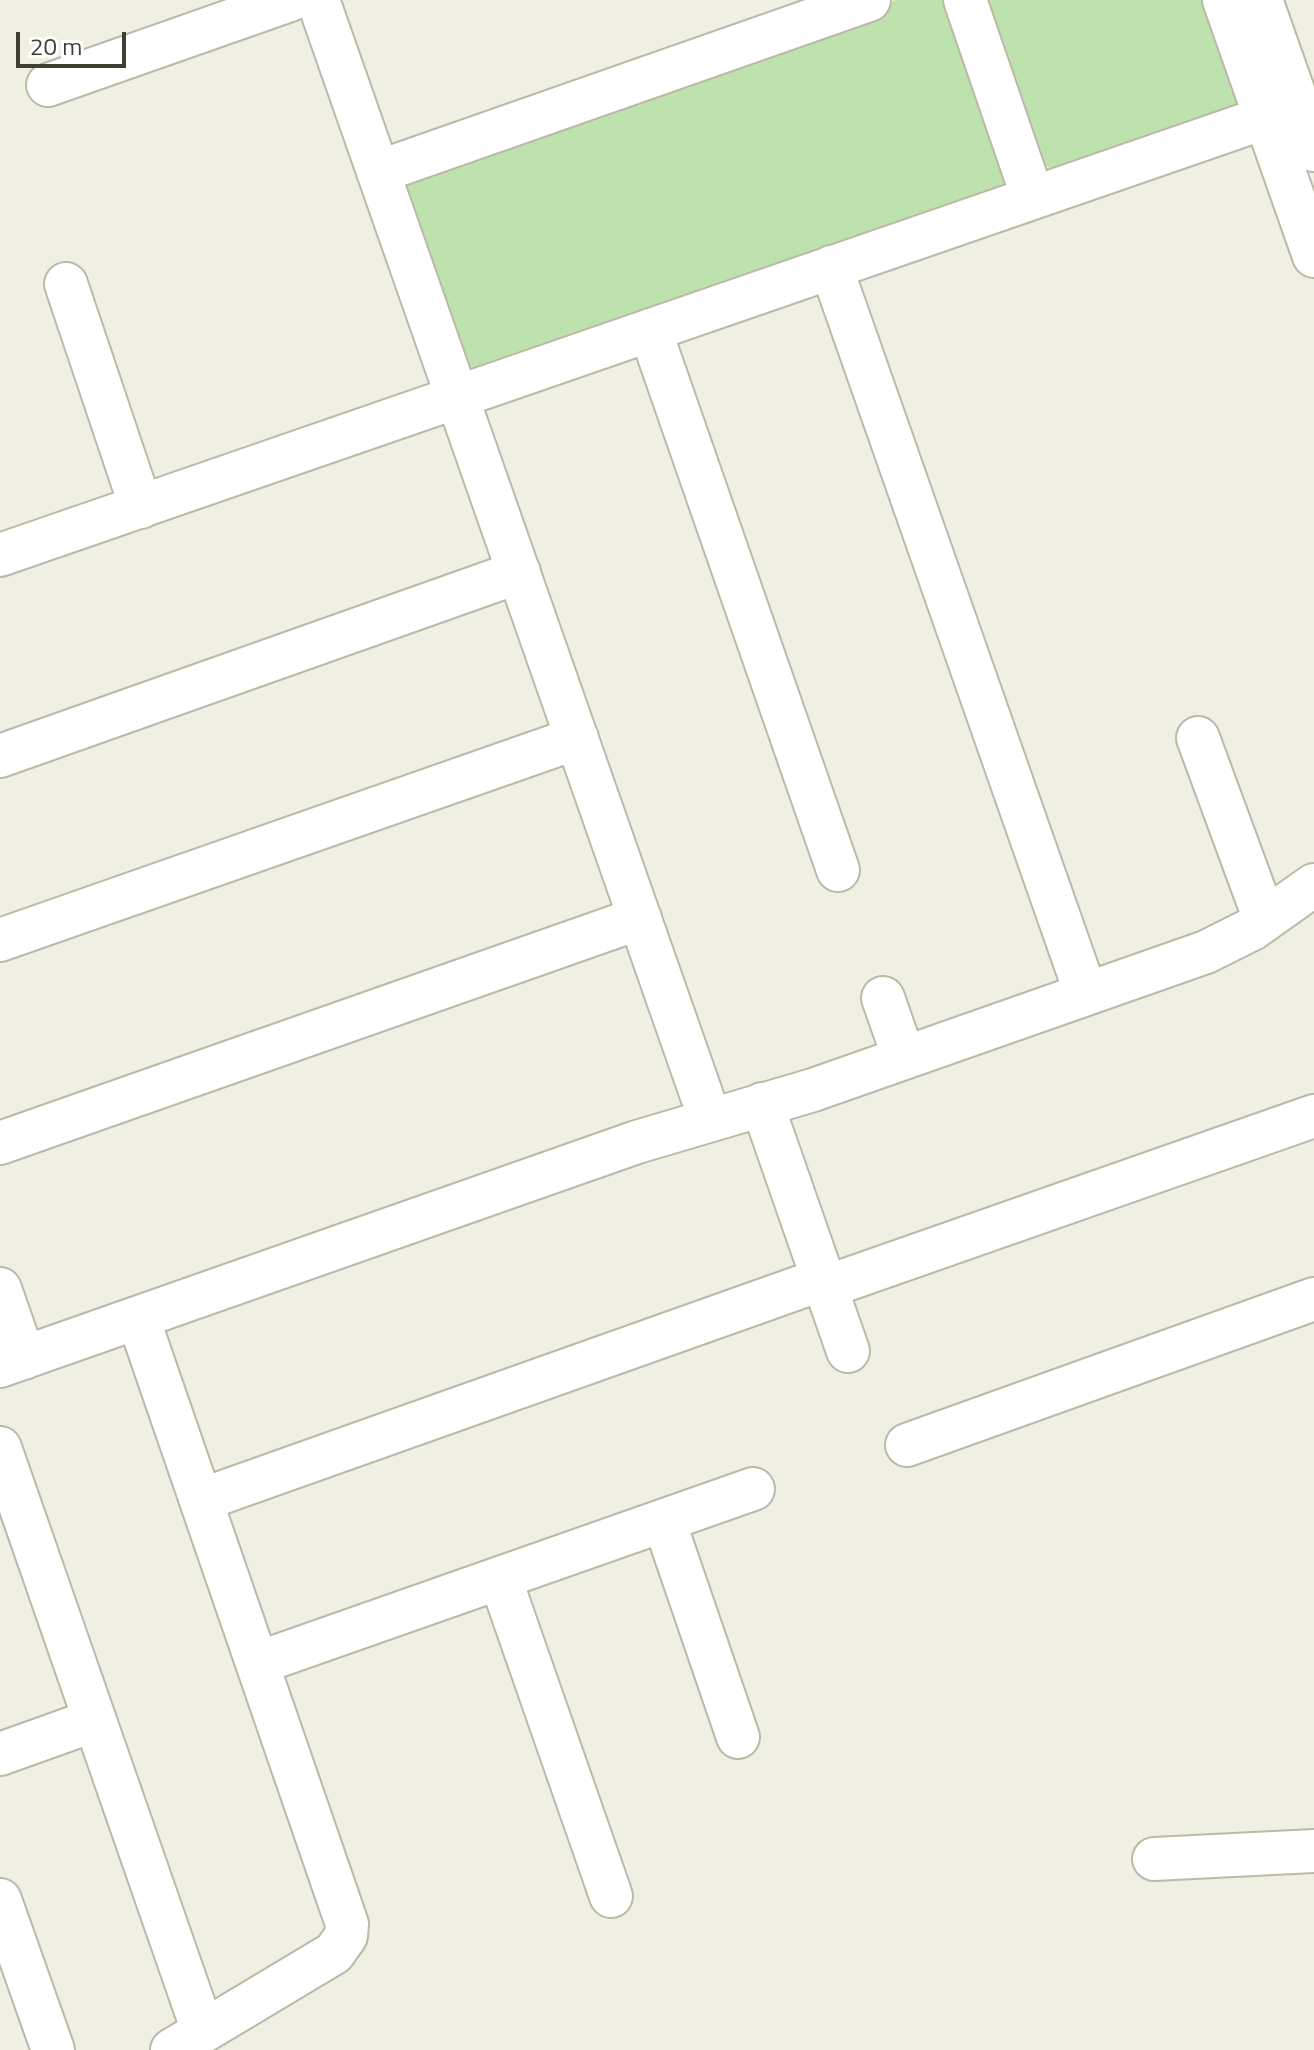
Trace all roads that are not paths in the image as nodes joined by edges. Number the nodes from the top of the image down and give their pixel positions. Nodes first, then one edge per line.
1 (290, 0) edge
2 (318, 0) edge
3 (869, 0) edge
4 (965, 0) edge
5 (1224, 0) edge
6 (1261, 0) edge
7 (48, 85) dead end
8 (1282, 111) junction
9 (1314, 150) edge
10 (378, 172) junction
11 (1033, 198) junction
12 (1314, 256) edge
13 (831, 267) junction
14 (66, 284) dead end
15 (650, 330) junction
16 (458, 397) junction
17 (141, 507) junction
18 (0, 555) edge
19 (519, 572) junction
20 (577, 738) junction
21 (1198, 738) dead end
22 (0, 756) edge
23 (838, 870) dead end
24 (1314, 885) edge
25 (640, 918) junction
26 (1265, 920) junction
27 (0, 940) edge
28 (1086, 994) junction
29 (883, 998) dead end
30 (904, 1058) junction
31 (762, 1104) junction
32 (1314, 1116) edge
33 (710, 1119) junction
34 (0, 1143) edge
35 (824, 1283) junction
36 (0, 1289) edge
37 (1314, 1299) edge
38 (138, 1318) junction
39 (848, 1351) dead end
40 (12, 1362) edge
41 (907, 1445) dead end
42 (0, 1448) edge
43 (753, 1489) dead end
44 (201, 1500) junction
45 (664, 1521) junction
46 (500, 1578) junction
47 (258, 1663) junction
48 (95, 1720) junction
49 (738, 1737) dead end
50 (0, 1754) edge
51 (1314, 1851) edge
52 (1154, 1859) dead end
53 (611, 1896) dead end
54 (0, 1900) edge
55 (187, 2040) edge
56 (53, 2050) edge

1 - 7 street
2 - 10 street
3 - 10 street
4 - 11 street
5 - 8 street
6 - 8 street
8 - 9 street
8 - 11 street
8 - 12 street
10 - 16 street
11 - 13 street
13 - 15 street
13 - 28 street
14 - 17 street
15 - 16 street
15 - 23 street
16 - 17 street
16 - 19 street
17 - 18 street
19 - 20 street
19 - 22 street
20 - 25 street
20 - 27 street
21 - 26 street
24 - 26 street
25 - 33 street
25 - 34 street
26 - 28 street
28 - 30 street
29 - 30 street
30 - 31 street
31 - 33 street
31 - 35 street
32 - 35 street
33 - 38 street
35 - 39 street
35 - 44 street
36 - 40 street
37 - 41 street
38 - 40 street
38 - 44 street
42 - 48 street
43 - 45 street
44 - 47 street
45 - 46 street
45 - 49 street
46 - 47 street
46 - 53 street
47 - 55 street
48 - 50 street
48 - 55 street
51 - 52 street
54 - 56 street

